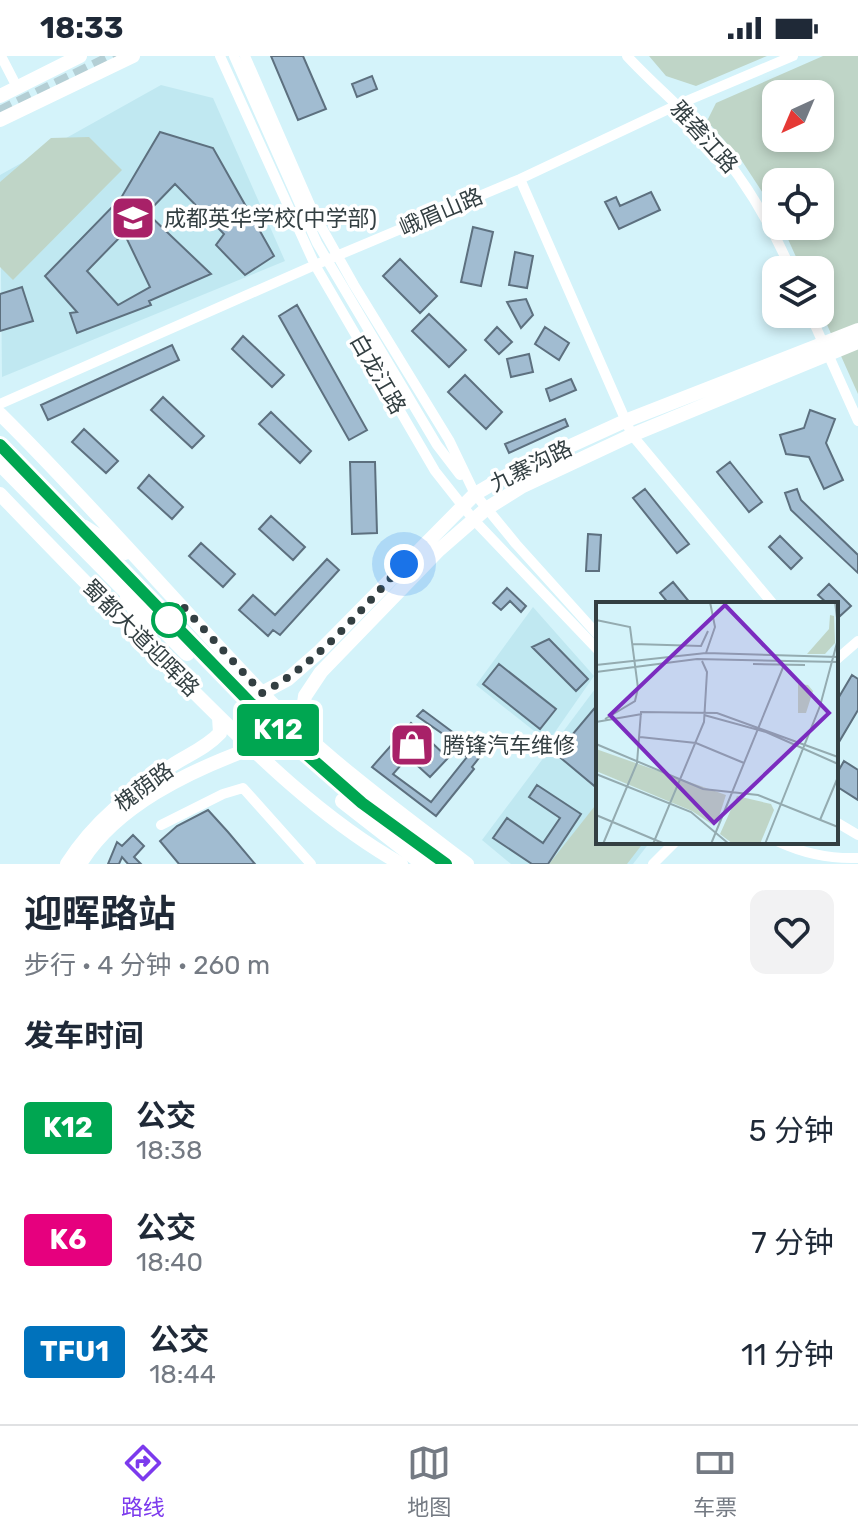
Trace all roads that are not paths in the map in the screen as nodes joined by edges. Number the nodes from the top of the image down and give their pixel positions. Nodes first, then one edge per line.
1 (80, 56) edge
2 (133, 56) edge
3 (220, 56) edge
4 (234, 56) edge
5 (245, 56) edge
6 (627, 56) edge
7 (793, 56) edge
8 (2, 57) edge
9 (17, 87) junction
10 (0, 95) edge
11 (677, 105) junction
12 (0, 120) edge
13 (520, 179) junction
14 (338, 256) junction
15 (785, 256) edge
16 (315, 265) junction
17 (816, 328) edge
18 (858, 330) edge
19 (858, 342) edge
20 (826, 350) junction
21 (0, 404) edge
22 (0, 414) edge
23 (858, 421) edge
24 (628, 428) junction
25 (0, 445) edge
26 (0, 463) edge
27 (0, 494) edge
28 (475, 494) junction
29 (461, 506) junction
30 (486, 509) junction
31 (61, 513) junction
32 (473, 519) junction
33 (142, 564) junction
34 (123, 589) junction
35 (771, 602) edge
36 (596, 633) edge
37 (858, 641) edge
38 (596, 648) edge
39 (838, 658) edge
40 (164, 663) junction
41 (262, 693) junction
42 (219, 717) junction
43 (300, 729) junction
44 (252, 748) junction
45 (838, 823) edge
46 (161, 825) dead end
47 (858, 835) edge
48 (673, 844) edge
49 (784, 844) edge
50 (858, 858) edge
51 (67, 864) edge
52 (80, 864) edge
53 (311, 864) edge
54 (401, 864) edge
55 (424, 864) edge
56 (446, 864) edge
57 (467, 864) edge
58 (653, 864) edge

1 - 9 main road
2 - 12 main road
3 - 16 street, 白龙江路
4 - 28 street
5 - 14 street, 白龙江路
6 - 11 street, 雅砻江路
7 - 11 street, 峨眉山路
8 - 9 street
9 - 10 main road
11 - 13 street, 峨眉山路
11 - 15 street, 雅砻江路
13 - 14 street, 峨眉山路
13 - 24 street
14 - 16 street, 峨眉山路
14 - 28 street, 白龙江路
16 - 21 street, 峨眉山路
16 - 29 street, 白龙江路
17 - 20 street
18 - 20 main road, 九寨沟路
19 - 20 main road, 九寨沟路
20 - 23 street
20 - 24 main road, 九寨沟路
22 - 33 main road
24 - 28 main road, 九寨沟路
24 - 30 main road, 九寨沟路
24 - 35 street
25 - 31 highway
26 - 31 highway
27 - 40 main road, 蜀都大道迎晖路
28 - 29 main road, 九寨沟路
28 - 30 street, 白龙江路
29 - 32 street, 白龙江路
29 - 41 main road, 九寨沟路
30 - 32 main road, 九寨沟路
30 - 36 street, 白龙江路
31 - 33 main road
31 - 34 highway, 蜀都大道迎晖路
31 - 56 highway, 蜀都大道迎晖路
32 - 38 street, 白龙江路
32 - 43 main road, 九寨沟路
33 - 41 main road
34 - 40 main road
34 - 55 highway, 蜀都大道迎晖路
37 - 39 street
40 - 42 main road, 蜀都大道迎晖路
41 - 43 main road
42 - 44 main road, 蜀都大道迎晖路
42 - 51 main road, 槐荫路
43 - 57 main road
44 - 52 main road, 槐荫路
44 - 54 main road, 蜀都大道迎晖路
45 - 47 street
46 - 53 street
48 - 58 street
49 - 50 street

